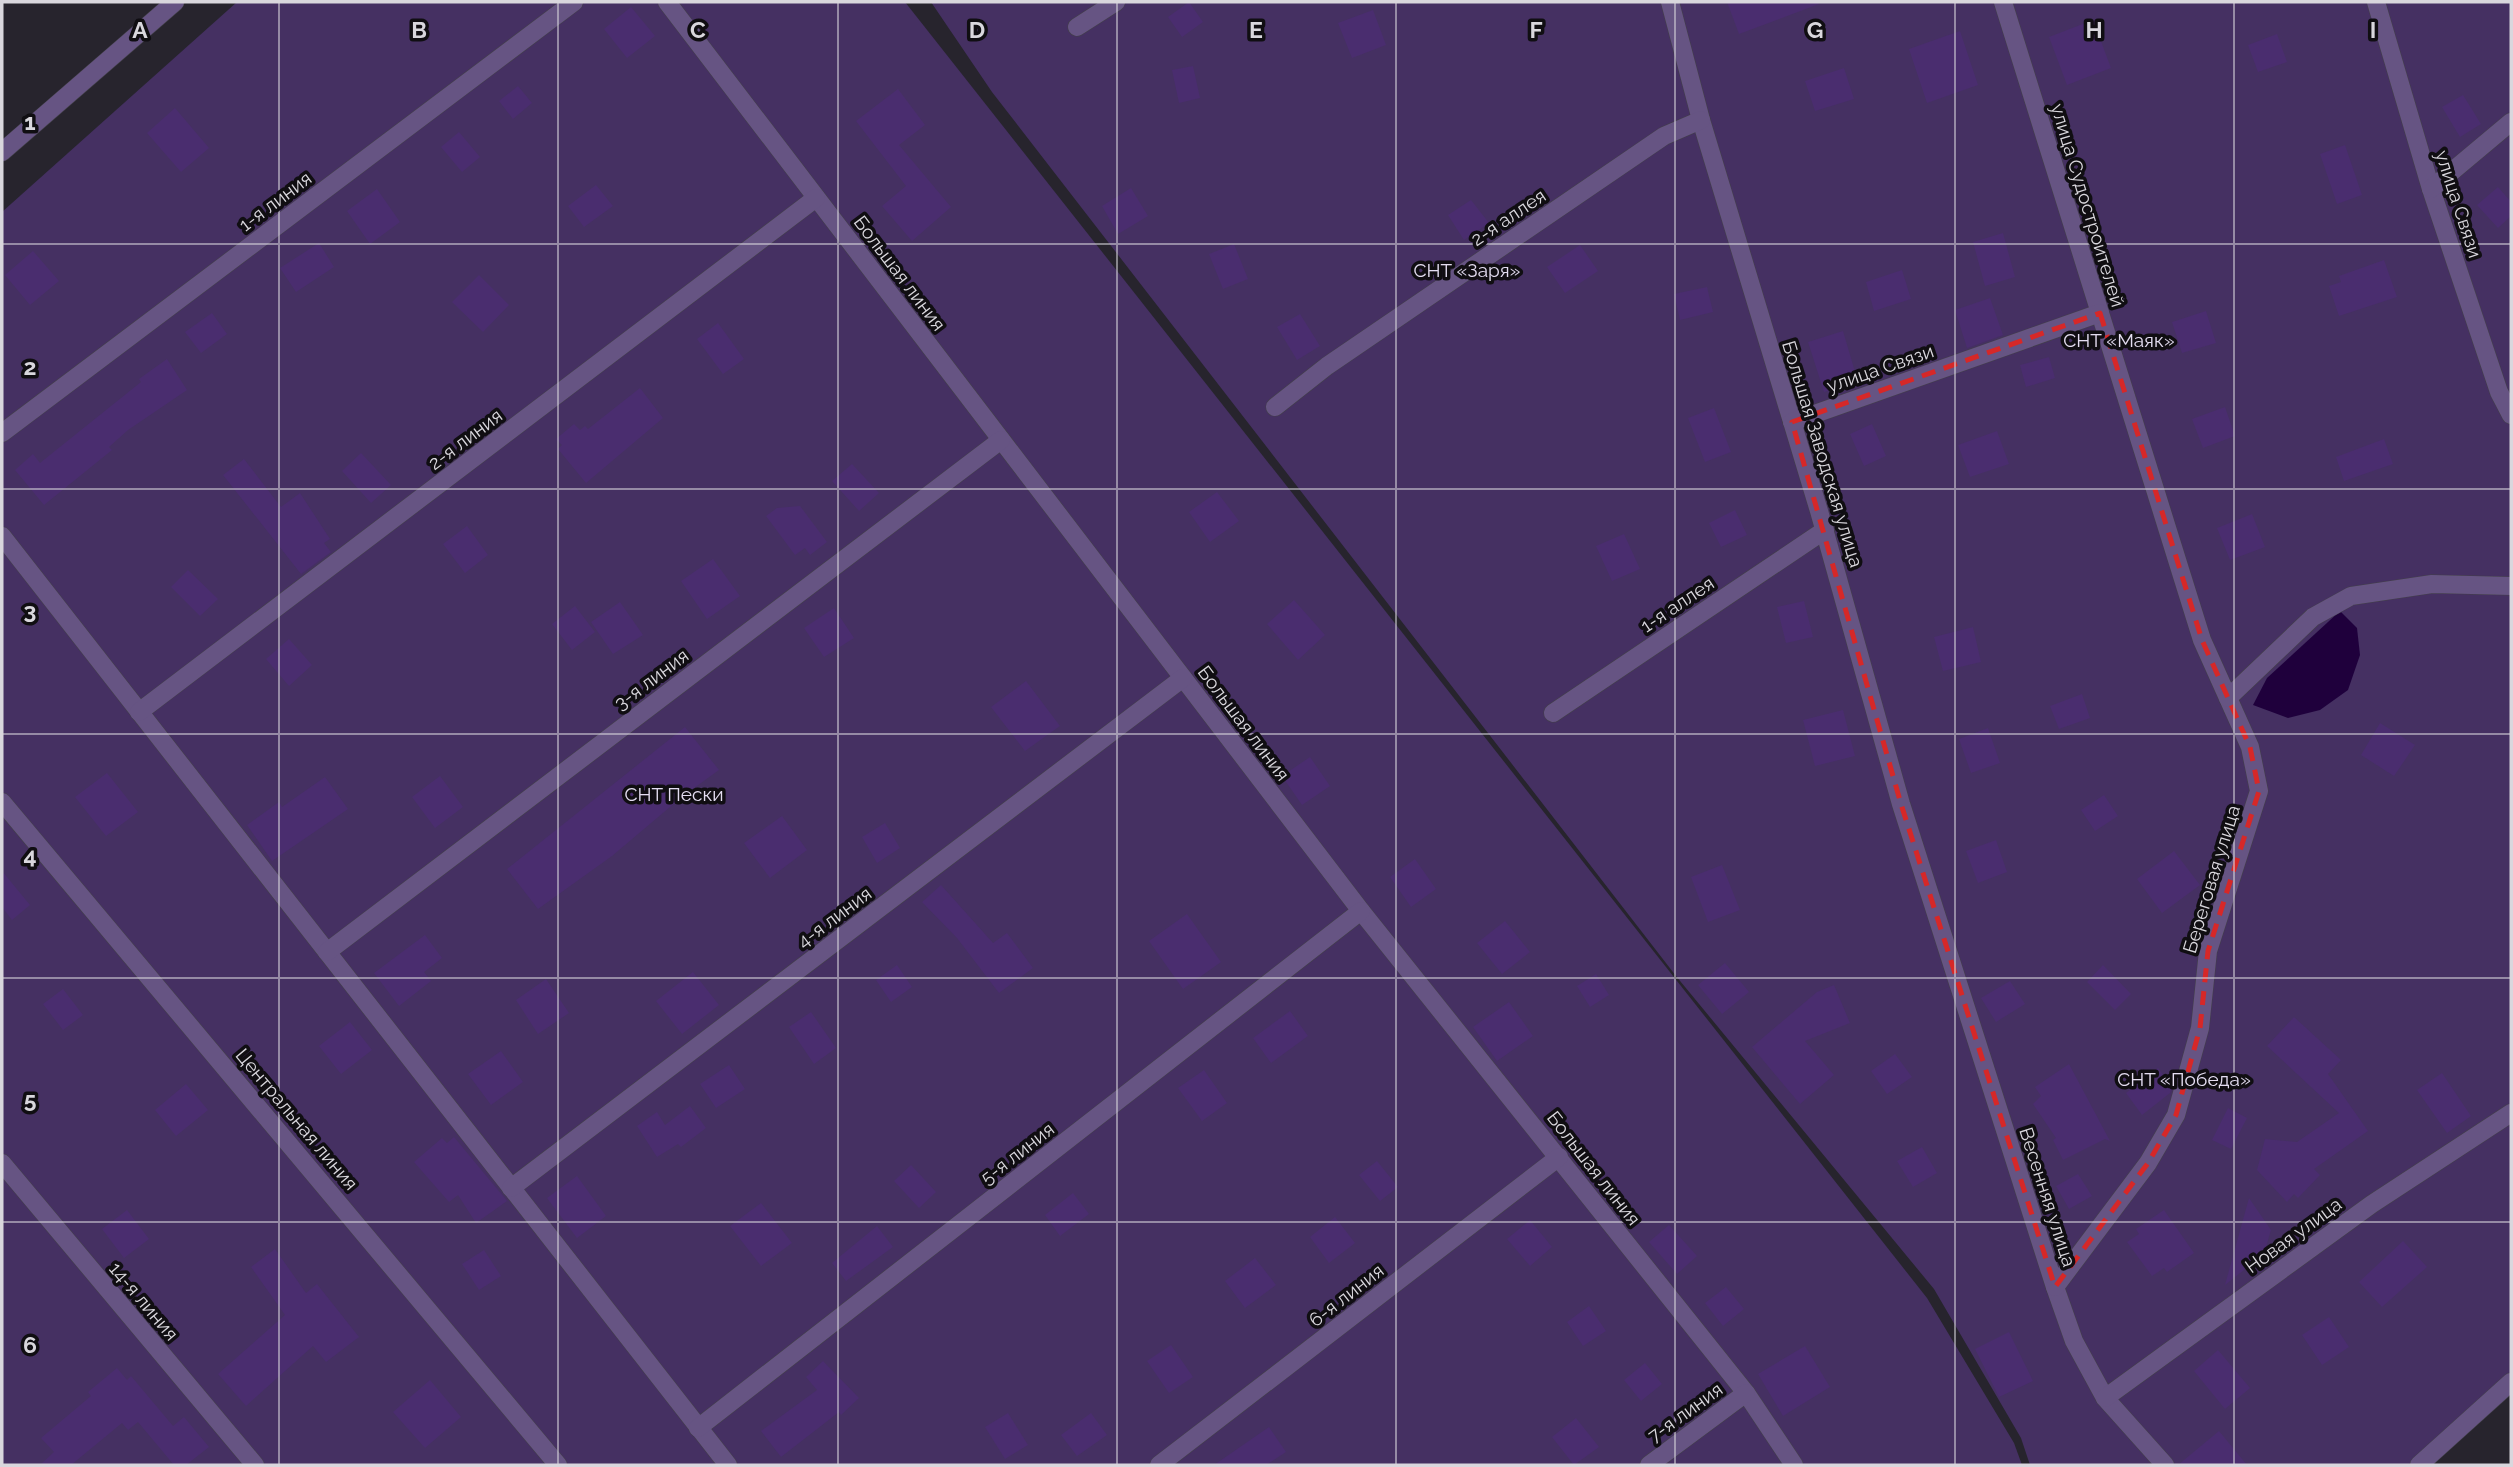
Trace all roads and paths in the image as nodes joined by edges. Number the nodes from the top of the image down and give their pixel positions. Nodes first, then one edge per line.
1 (175, 2) edge
2 (575, 2) edge
3 (667, 2) edge
4 (1116, 2) edge
5 (1670, 2) edge
6 (2003, 2) edge
7 (2376, 2) edge
8 (1077, 27) dead end
9 (1701, 120) junction
10 (2511, 122) edge
11 (2, 152) edge
12 (2431, 189) junction
13 (816, 198) junction
14 (2100, 313) junction
15 (1275, 407) dead end
16 (2511, 415) edge
17 (1792, 422) junction
18 (2, 433) edge
19 (1001, 440) junction
20 (1825, 530) junction
21 (2, 536) edge
22 (2511, 586) edge
23 (1183, 678) junction
24 (2228, 698) junction
25 (139, 712) junction
26 (1553, 713) dead end
27 (2, 802) edge
28 (1361, 911) junction
29 (1937, 918) joint
30 (327, 952) junction
31 (2511, 1113) edge
32 (1559, 1157) junction
33 (2, 1163) edge
34 (511, 1188) junction
35 (2055, 1287) junction
36 (2511, 1382) edge
37 (1746, 1393) junction
38 (2105, 1398) junction
39 (698, 1428) junction
40 (255, 1465) edge
41 (558, 1465) edge
42 (727, 1465) edge
43 (1159, 1465) edge
44 (1649, 1465) edge
45 (1794, 1465) edge
46 (2165, 1465) edge
47 (2419, 1465) edge

1 - 11 street
2 - 18 street, 1-я линия
3 - 13 street, Большая линия
4 - 8 street
5 - 9 street, Большая Заводская улица
6 - 14 street, улица Судостроителей
7 - 12 street, улица Связи
9 - 15 street, 2-я аллея
9 - 17 street, Большая Заводская улица
10 - 12 street
12 - 16 street, улица Связи
13 - 19 street, Большая линия
13 - 25 street, 2-я линия
14 - 17 street, улица Связи
14 - 24 street, улица Судостроителей
17 - 20 street, Большая Заводская улица
19 - 23 street, Большая линия
19 - 30 street, 3-я линия
20 - 26 street, 1-я аллея
20 - 29 street, Большая Заводская улица
21 - 25 street
22 - 24 street
23 - 28 street, Большая линия
23 - 34 street, 4-я линия
24 - 35 street, Береговая улица
25 - 30 street
27 - 41 street, Центральная линия
28 - 32 street, Большая линия
28 - 39 street, 5-я линия
29 - 35 street, Весенняя улица
30 - 34 street
31 - 38 street, Новая улица
32 - 37 street, Большая линия
32 - 43 street, 6-я линия
33 - 40 street, 14-я линия
34 - 39 street
35 - 38 street, Весенняя улица
36 - 47 street
37 - 44 street, 7-я линия
37 - 45 street, Большая линия
38 - 46 street, Весенняя улица
39 - 42 street

